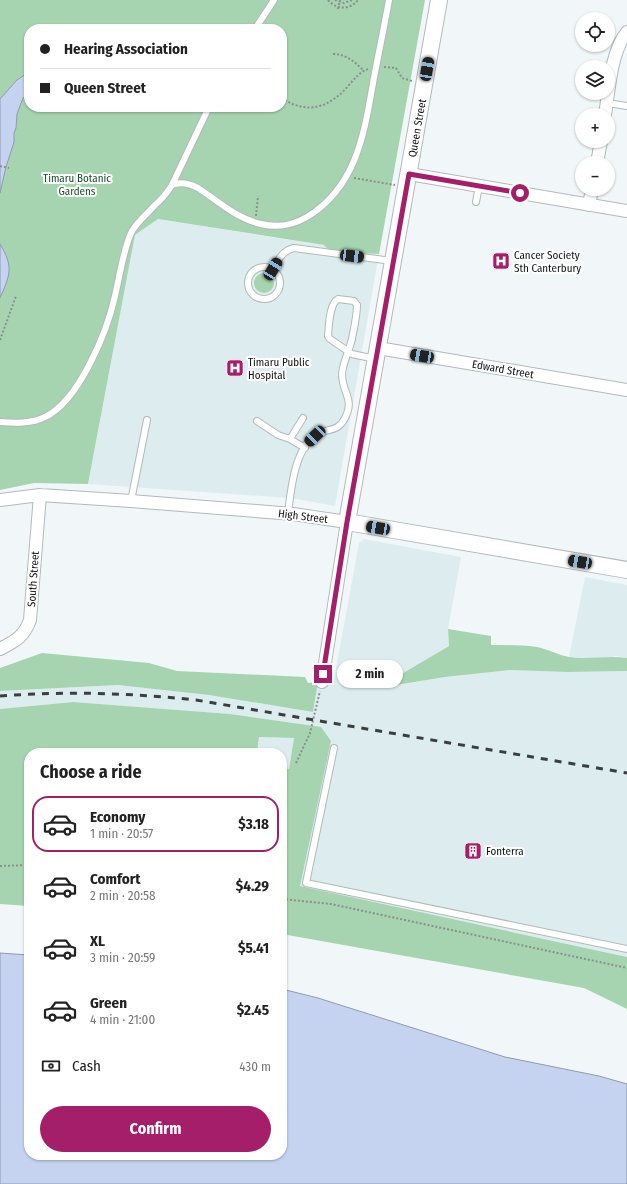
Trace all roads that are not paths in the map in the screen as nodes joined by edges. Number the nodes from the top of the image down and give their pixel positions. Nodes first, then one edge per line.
1 (274, 0) edge
2 (389, 0) edge
3 (439, 0) edge
4 (258, 24) edge
5 (627, 32) edge
6 (627, 106) edge
7 (606, 108) edge
8 (613, 108) edge
9 (207, 112) edge
10 (408, 181) junction
11 (172, 185) junction
12 (479, 186) junction
13 (591, 196) edge
14 (476, 202) dead end
15 (589, 205) junction
16 (627, 211) edge
17 (394, 261) junction
18 (273, 269) junction
19 (347, 351) junction
20 (377, 354) junction
21 (627, 390) edge
22 (303, 418) dead end
23 (147, 420) dead end
24 (256, 421) dead end
25 (0, 422) edge
26 (290, 439) junction
27 (305, 448) junction
28 (40, 495) junction
29 (0, 500) edge
30 (131, 501) junction
31 (288, 513) junction
32 (347, 522) junction
33 (627, 570) edge
34 (0, 649) edge
35 (322, 682) road end
36 (334, 748) dead end
37 (627, 949) edge

1 - 4 lane
2 - 11 lane
3 - 10 street, Queen Street
5 - 7 street
6 - 8 lane
9 - 11 lane
10 - 12 street
10 - 17 street, Queen Street
11 - 25 lane
12 - 14 lane
12 - 15 street
13 - 15 street
15 - 16 street
17 - 18 lane
17 - 20 street, Queen Street
18 - 18 lane
19 - 19 lane
19 - 20 lane
19 - 27 lane
20 - 21 street, Edward Street
20 - 32 street, Queen Street
22 - 26 lane
23 - 30 lane
24 - 26 lane
26 - 27 lane
27 - 31 lane
28 - 29 street, High Street
28 - 30 street, High Street
28 - 34 street, South Street
30 - 31 street, High Street
31 - 32 street, High Street
32 - 33 street, High Street
32 - 35 street, Queen Street
36 - 37 lane

